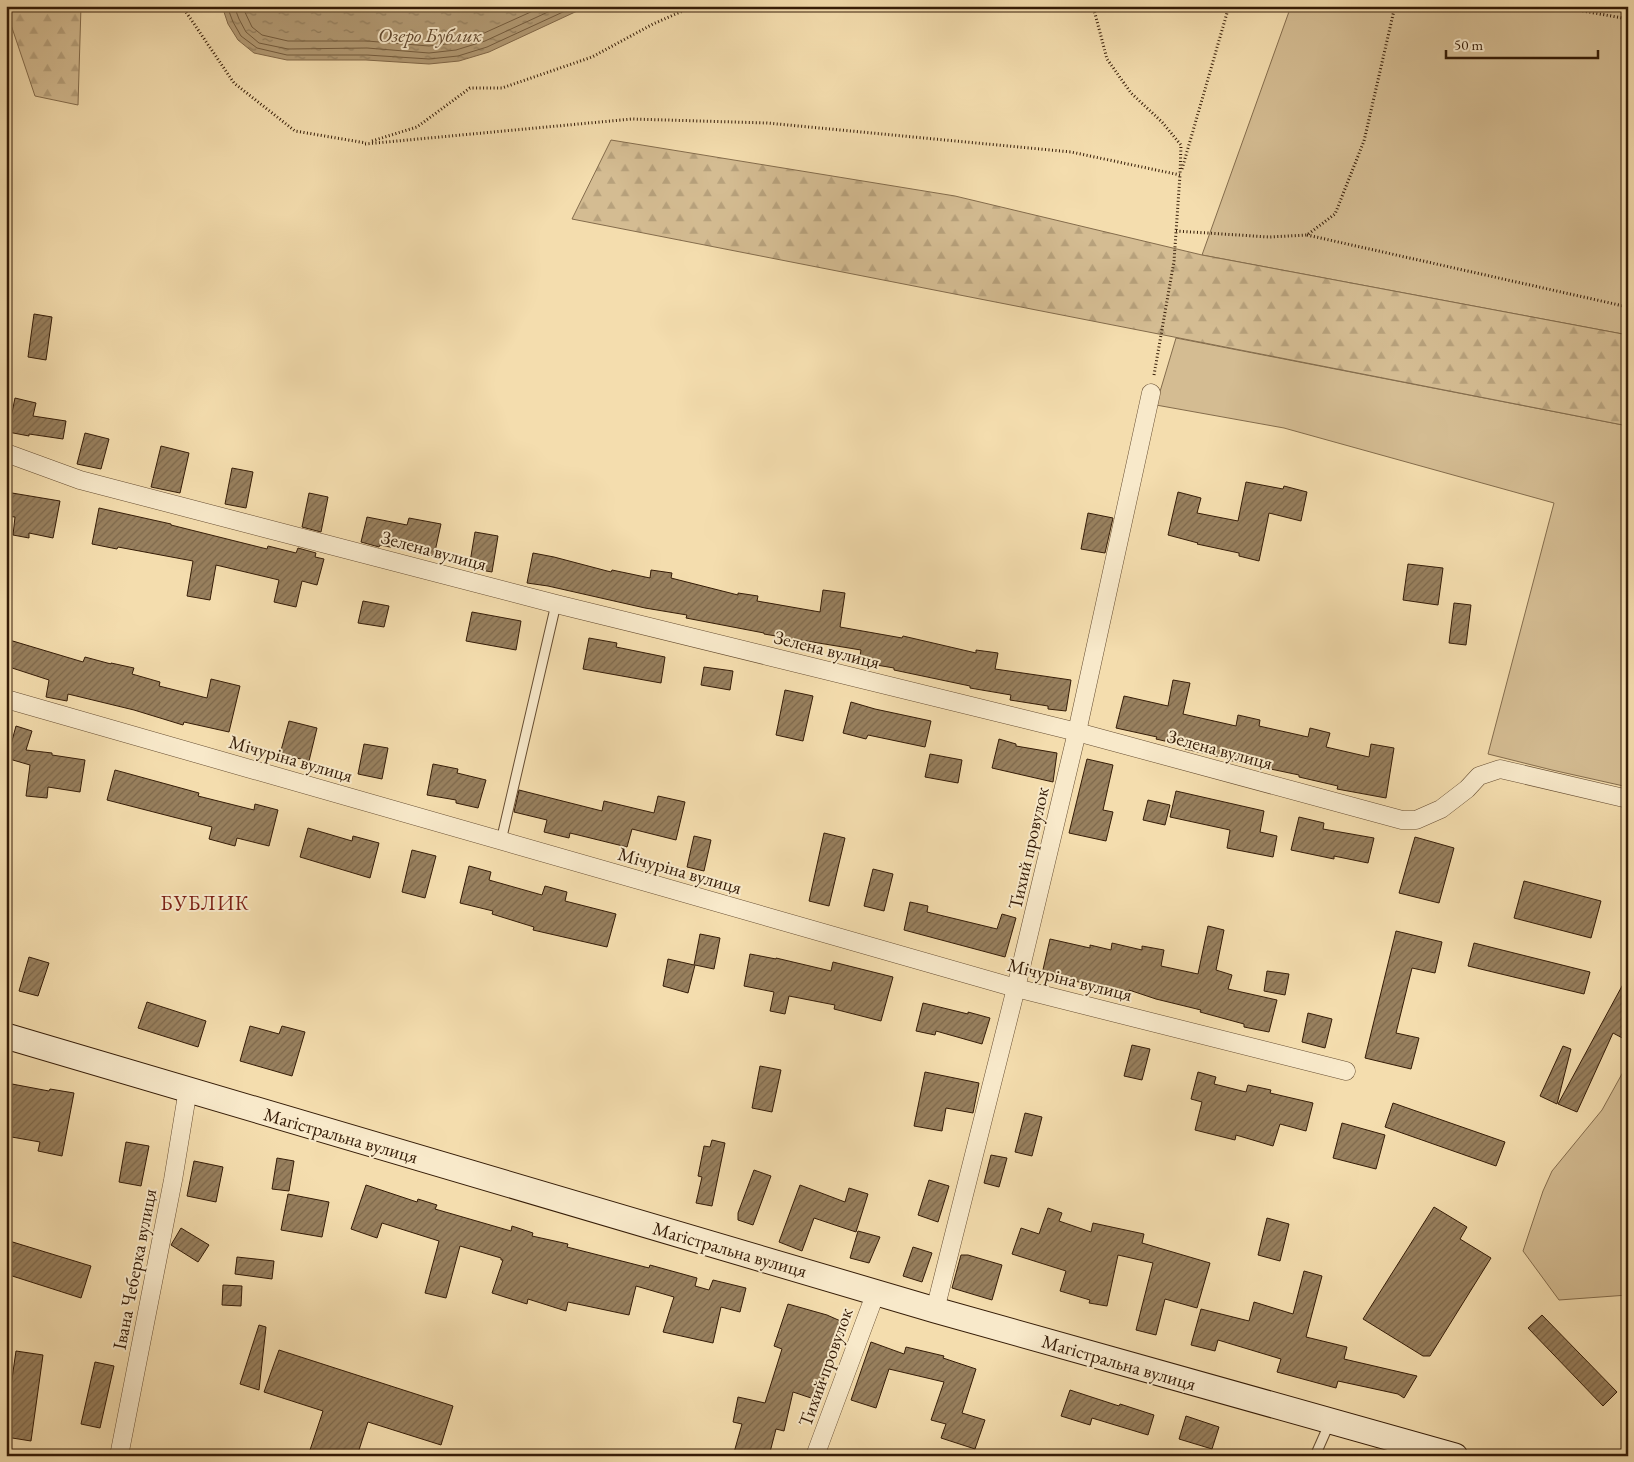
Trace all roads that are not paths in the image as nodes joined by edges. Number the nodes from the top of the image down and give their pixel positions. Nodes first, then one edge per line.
1 (1151, 393) road end
2 (6, 453) edge
3 (556, 604) junction
4 (6, 699) edge
5 (1077, 732) junction
6 (1628, 799) edge
7 (501, 841) junction
8 (1016, 988) junction
9 (6, 1036) edge
10 (1346, 1071) dead end
11 (188, 1089) junction
12 (876, 1292) junction
13 (935, 1310) junction
14 (1330, 1422) junction
15 (119, 1456) edge
16 (816, 1456) edge
17 (1315, 1456) edge
18 (1455, 1456) edge

1 - 5 street, Тихий провулок
2 - 3 street, Зелена вулиця
3 - 5 street, Зелена вулиця
3 - 7 lane
4 - 7 street, Мічуріна вулиця
5 - 6 street, Зелена вулиця
5 - 8 street, Тихий провулок
7 - 8 street, Мічуріна вулиця
8 - 10 street, Мічуріна вулиця
8 - 13 street, Тихий провулок
9 - 11 main road, Магістральна вулиця
11 - 12 main road, Магістральна вулиця
11 - 15 street, Івана Чеберка вулиця
12 - 13 main road, Магістральна вулиця
12 - 16 street, Тихий провулок
13 - 14 main road, Магістральна вулиця
14 - 17 lane
14 - 18 main road, Магістральна вулиця

